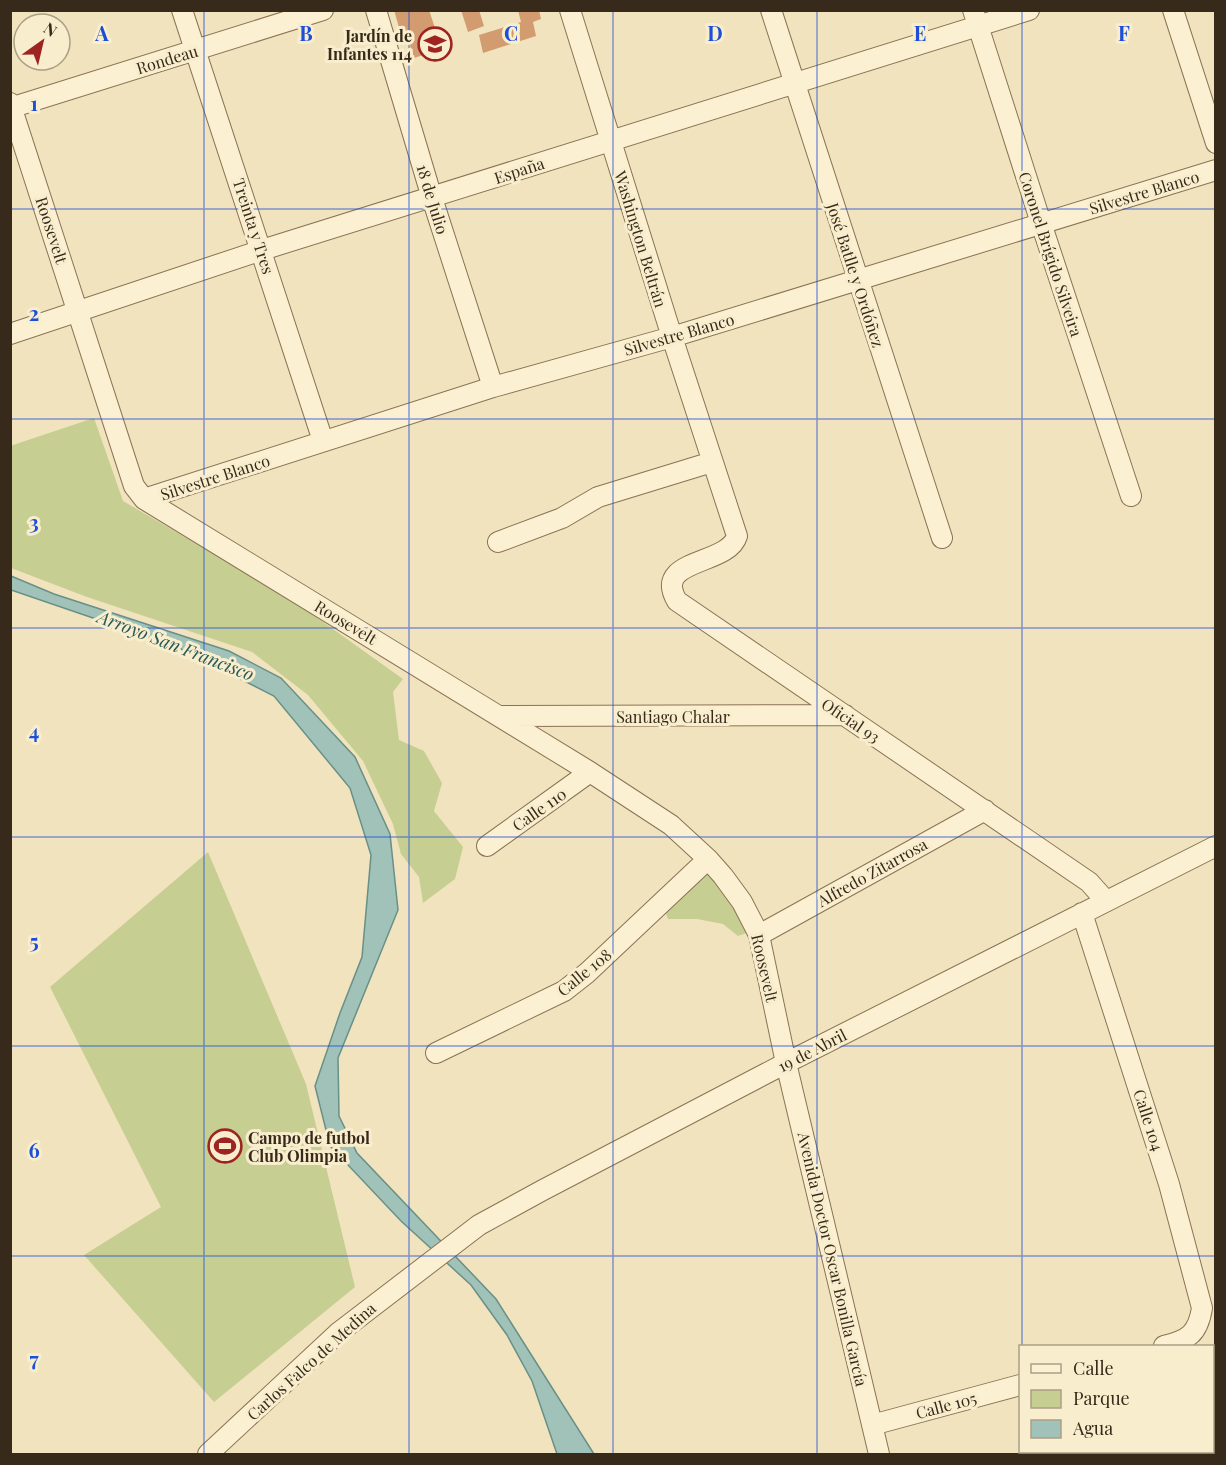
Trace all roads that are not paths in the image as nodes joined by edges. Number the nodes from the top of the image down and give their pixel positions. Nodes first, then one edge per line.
1 (182, 10) edge
2 (323, 10) edge
3 (376, 10) edge
4 (570, 10) edge
5 (771, 10) edge
6 (1029, 10) edge
7 (1173, 10) edge
8 (976, 18) edge
9 (197, 50) junction
10 (795, 83) junction
11 (11, 106) edge
12 (610, 141) junction
13 (1215, 143) edge
14 (1215, 170) edge
15 (432, 198) junction
16 (1041, 223) junction
17 (262, 250) junction
18 (858, 281) junction
19 (77, 311) junction
20 (10, 334) edge
21 (672, 337) junction
22 (493, 387) junction
23 (323, 441) junction
24 (712, 462) junction
25 (1131, 496) dead end
26 (144, 500) junction
27 (736, 536) joint
28 (942, 538) dead end
29 (498, 543) dead end
30 (501, 716) junction
31 (845, 716) junction
32 (590, 772) junction
33 (985, 810) junction
34 (487, 846) dead end
35 (1215, 846) edge
36 (708, 858) junction
37 (1106, 901) junction
38 (1082, 913) junction
39 (759, 934) junction
40 (436, 1053) dead end
41 (786, 1063) junction
42 (418, 1271) joint
43 (1171, 1345) edge
44 (1019, 1385) edge
45 (872, 1425) junction
46 (208, 1455) edge
47 (879, 1455) edge

1 - 9 street, Treinta y Tres
2 - 9 street, Rondeau
3 - 15 street, 18 de Julio
4 - 12 street, Washington Beltrán
5 - 10 street, José Batlle y Ordóñez
6 - 8 street, España
7 - 13 street
8 - 10 street, España
8 - 16 street, Coronel Brígido Silveira
9 - 11 street, Rondeau
9 - 17 street, Treinta y Tres
10 - 12 street, España
10 - 18 street, José Batlle y Ordóñez
11 - 19 street, Roosevelt
12 - 15 street, España
12 - 21 street, Washington Beltrán
14 - 16 street, Silvestre Blanco
15 - 17 street, España
15 - 22 street, 18 de Julio
16 - 18 street, Silvestre Blanco
16 - 25 street, Coronel Brígido Silveira
17 - 19 street, España
17 - 23 street, Treinta y Tres
18 - 21 street, Silvestre Blanco
18 - 28 street, José Batlle y Ordóñez
19 - 20 street, España
19 - 26 street, Roosevelt
21 - 22 street, Silvestre Blanco
21 - 24 street, Washington Beltrán
22 - 23 street, Silvestre Blanco
23 - 26 street, Silvestre Blanco
24 - 27 street, Washington Beltrán
24 - 29 street
26 - 30 street, Roosevelt
27 - 31 street, Oficial 93
30 - 31 street, Santiago Chalar
30 - 32 street, Roosevelt
31 - 33 street, Oficial 93
32 - 34 street, Calle 110
32 - 36 street, Roosevelt
33 - 37 street, Oficial 93
33 - 39 street, Alfredo Zitarrosa
35 - 37 street, 19 de Abril
36 - 39 street, Roosevelt
36 - 40 street, Calle 108
37 - 38 street, 19 de Abril
38 - 41 street, 19 de Abril
38 - 43 street, Calle 104
39 - 41 street, Roosevelt
41 - 42 street, 19 de Abril
41 - 45 street, Avenida Doctor Oscar Bonilla García
42 - 46 street, Carlos Falco de Medina
44 - 45 street, Calle 105
45 - 47 street, Avenida Doctor Oscar Bonilla García

